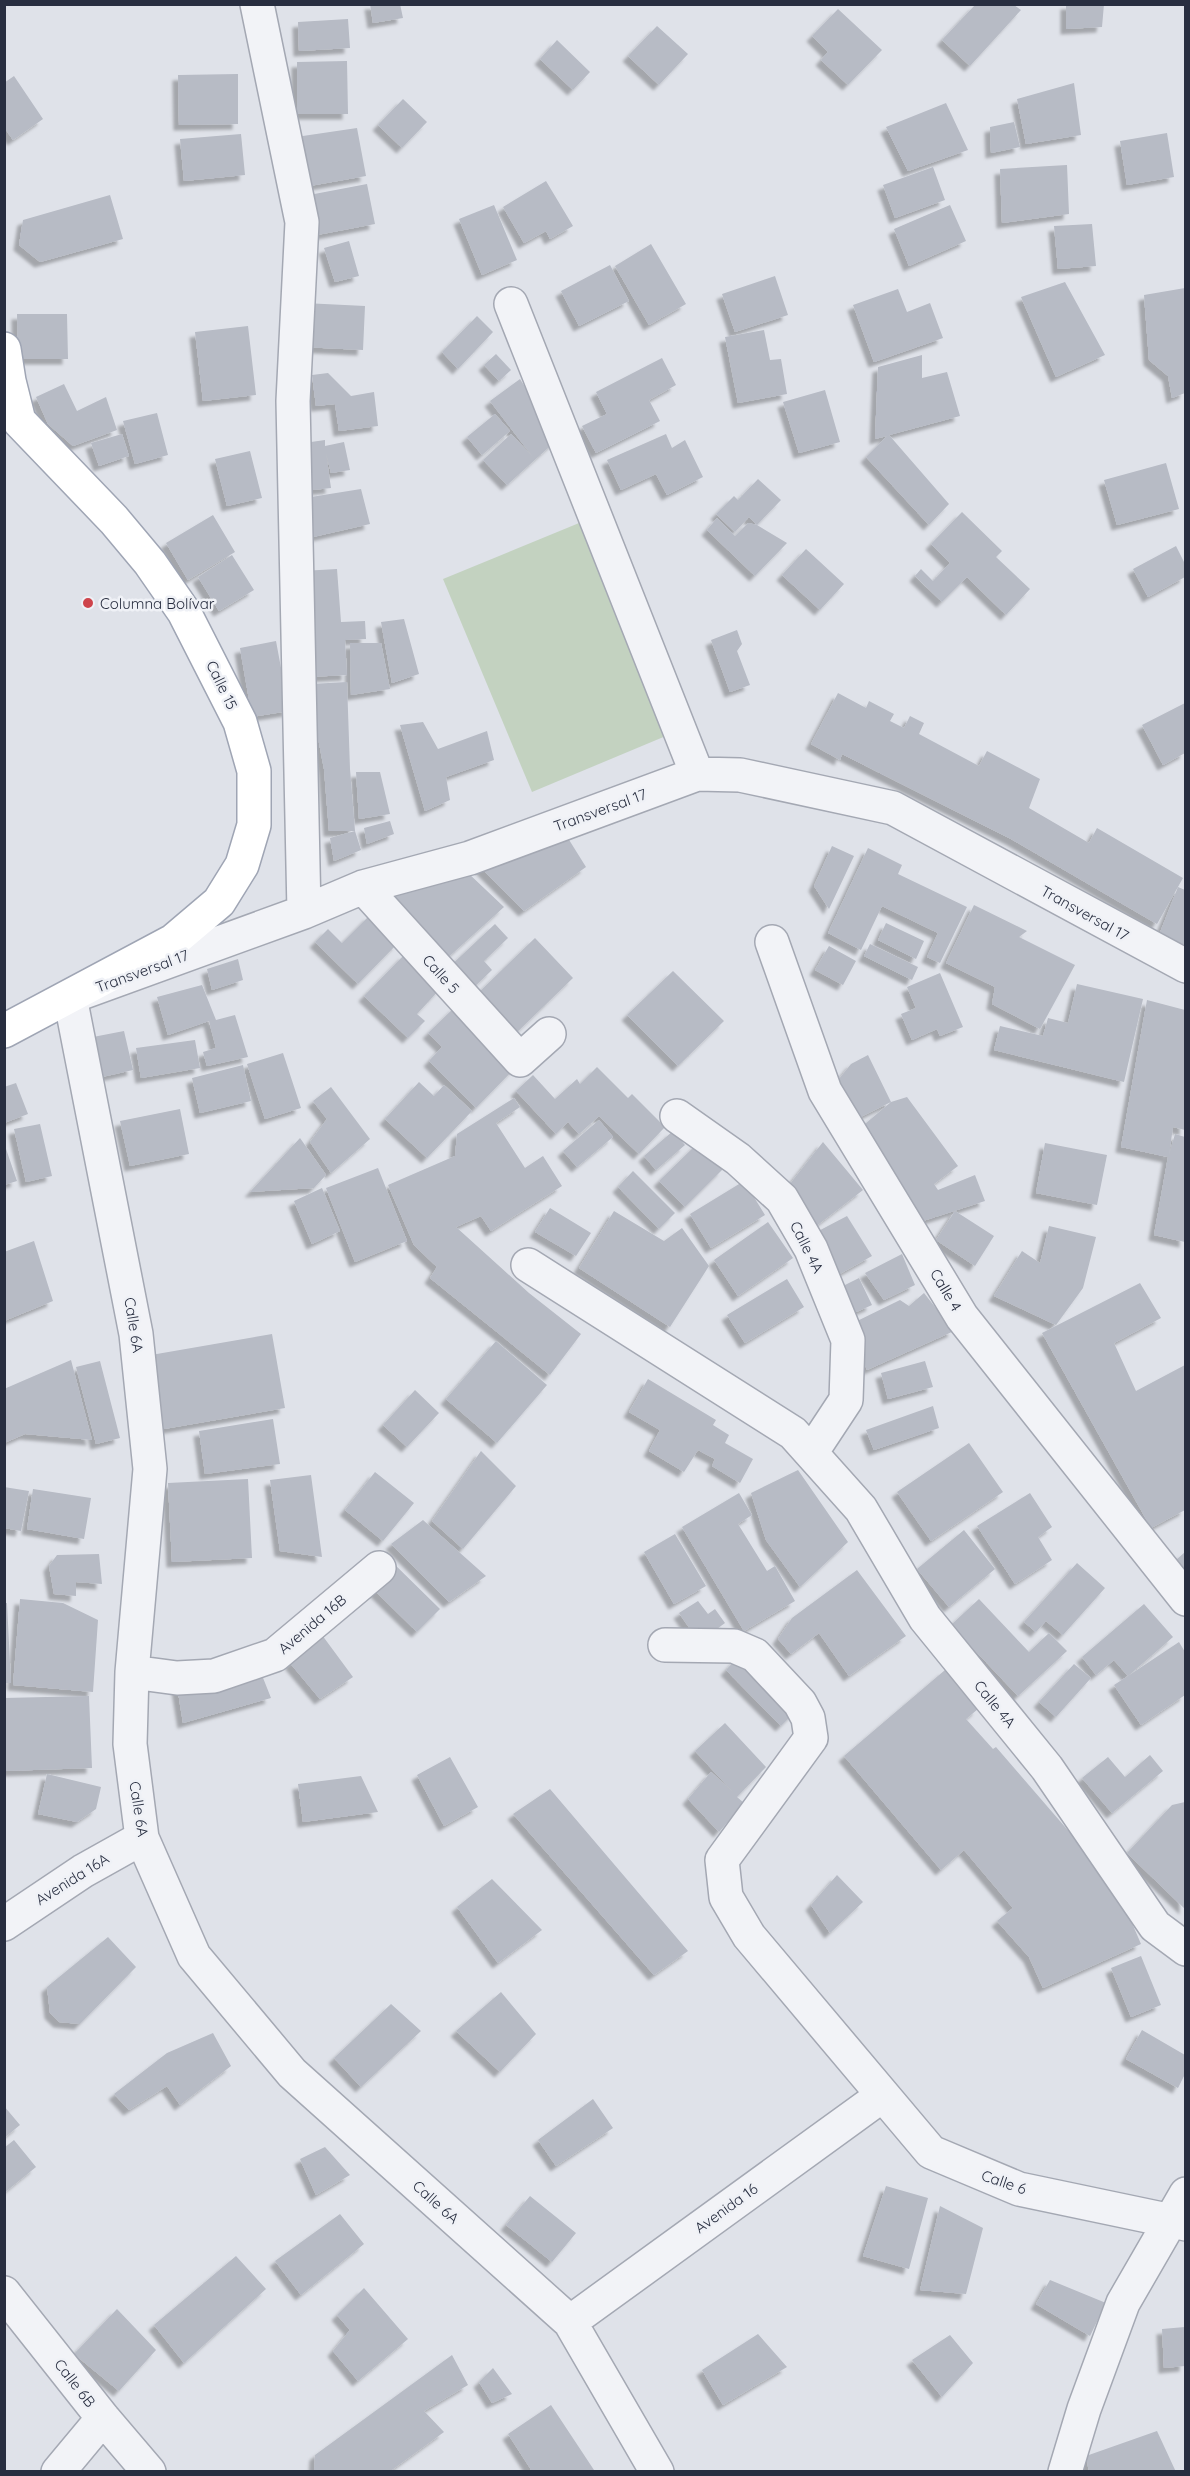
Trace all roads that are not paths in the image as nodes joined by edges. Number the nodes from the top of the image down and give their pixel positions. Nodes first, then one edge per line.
1 (257, 4) edge
2 (510, 304) dead end
3 (4, 349) edge
4 (697, 774) junction
5 (363, 887) junction
6 (304, 912) junction
7 (772, 942) dead end
8 (1185, 966) edge
9 (70, 997) junction
10 (4, 1031) edge
11 (549, 1034) dead end
12 (677, 1116) dead end
13 (528, 1265) dead end
14 (811, 1453) junction
15 (379, 1568) dead end
16 (1185, 1599) edge
17 (665, 1645) dead end
18 (132, 1672) junction
19 (142, 1838) junction
20 (4, 1924) edge
21 (1185, 1949) edge
22 (883, 2095) junction
23 (1185, 2194) edge
24 (1178, 2223) edge
25 (4, 2293) edge
26 (570, 2322) junction
27 (103, 2418) junction
28 (58, 2472) edge
29 (149, 2472) edge
30 (657, 2472) edge
31 (1065, 2472) edge

1 - 6 street
2 - 4 street
3 - 9 main road, Calle 15
4 - 5 street, Transversal 17
4 - 8 street, Transversal 17
5 - 6 street, Transversal 17
5 - 11 street, Calle 5
6 - 9 street, Transversal 17
7 - 16 street, Calle 4
9 - 10 main road, Transversal 17
9 - 18 street, Calle 6A
12 - 14 street, Calle 4A
13 - 14 street, Calle 4A
14 - 21 street, Calle 4A
15 - 18 street, Avenida 16B
17 - 22 street, Calle 6
18 - 19 street, Calle 6A
19 - 20 street, Avenida 16A
19 - 26 street, Calle 6A
22 - 24 street, Calle 6
22 - 26 street, Avenida 16
23 - 24 street
24 - 31 street
25 - 27 street, Calle 6B
26 - 30 street, Calle 6A
27 - 28 street
27 - 29 street, Calle 6B

